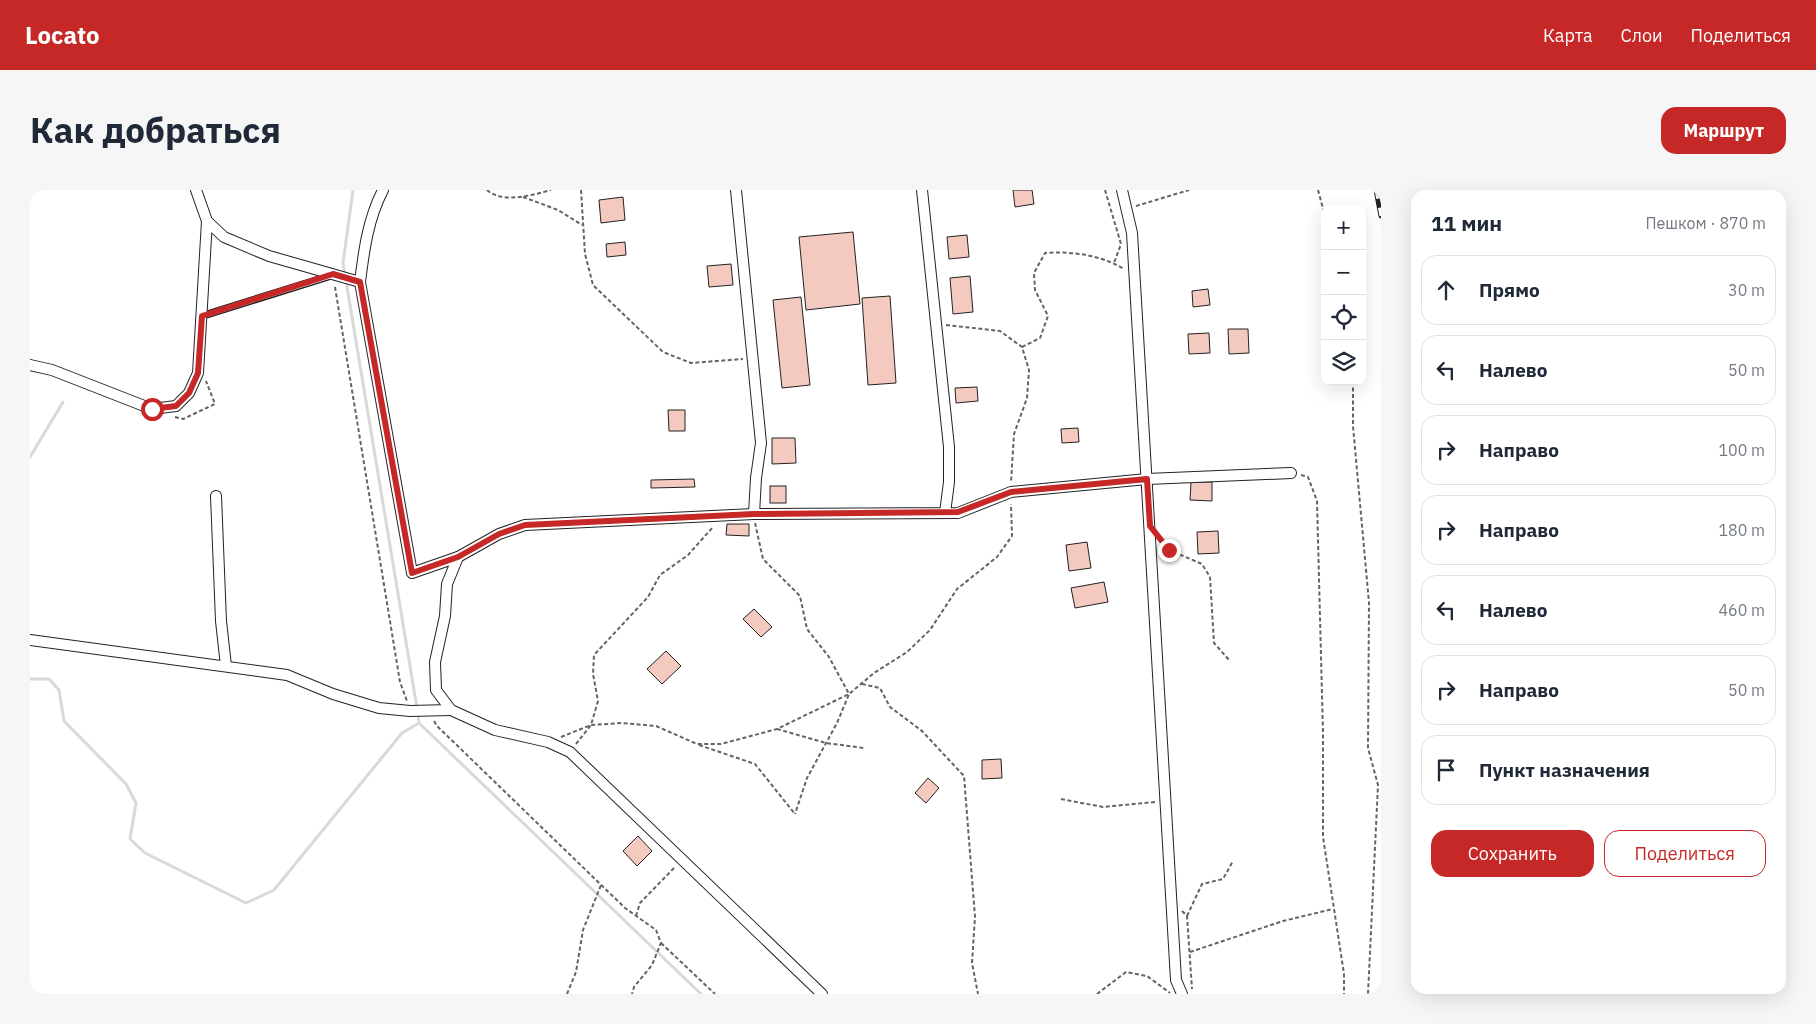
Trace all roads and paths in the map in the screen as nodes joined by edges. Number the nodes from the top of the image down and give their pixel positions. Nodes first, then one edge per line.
1 (196, 190) edge
2 (383, 190) edge
3 (487, 190) edge
4 (551, 190) edge
5 (581, 190) edge
6 (736, 190) edge
7 (922, 190) edge
8 (1105, 190) edge
9 (1122, 190) edge
10 (1189, 190) edge
11 (1318, 190) edge
12 (523, 198) junction
13 (1322, 205) edge
14 (1126, 209) junction
15 (207, 220) junction
16 (583, 225) junction
17 (1114, 263) junction
18 (333, 274) junction
19 (1133, 275) junction
20 (360, 282) junction
21 (202, 316) junction
22 (936, 323) junction
23 (1022, 347) junction
24 (753, 359) junction
25 (30, 365) edge
26 (1352, 385) edge
27 (1291, 473) joint
28 (1147, 479) junction
29 (1011, 492) junction
30 (216, 496) dead end
31 (945, 512) junction
32 (754, 514) junction
33 (724, 515) junction
34 (1150, 526) junction
35 (458, 557) junction
36 (30, 640) edge
37 (1230, 661) dead end
38 (226, 666) junction
39 (861, 684) junction
40 (849, 694) junction
41 (428, 710) junction
42 (451, 710) junction
43 (410, 711) junction
44 (592, 725) junction
45 (777, 729) junction
46 (548, 742) junction
47 (826, 743) junction
48 (697, 744) junction
49 (864, 748) dead end
50 (570, 752) junction
51 (1061, 799) dead end
52 (1166, 801) junction
53 (682, 860) junction
54 (1233, 861) dead end
55 (601, 885) junction
56 (1171, 897) junction
57 (1334, 909) junction
58 (636, 916) junction
59 (1187, 916) junction
60 (661, 943) junction
61 (1190, 952) junction
62 (567, 994) edge
63 (632, 994) edge
64 (715, 994) edge
65 (822, 994) edge
66 (978, 994) edge
67 (1098, 994) edge
68 (1172, 994) edge
69 (1182, 994) edge
70 (1193, 994) edge
71 (1344, 994) edge
72 (1368, 994) edge

1 - 15 street
2 - 20 street
3 - 12 path
4 - 12 path
5 - 16 path
6 - 24 street
7 - 22 street
8 - 17 path
9 - 14 street
10 - 14 path
11 - 13 path
12 - 16 path
14 - 19 street
15 - 18 street
15 - 21 street
16 - 24 path
17 - 19 path
17 - 23 path
18 - 20 street
18 - 21 lane
18 - 43 path
19 - 28 street
20 - 35 street
21 - 25 street
22 - 23 path
22 - 31 street
23 - 29 path
24 - 32 street
26 - 72 path
27 - 28 street
27 - 57 path
28 - 29 street
28 - 34 street
29 - 31 street
29 - 39 path
30 - 38 street
31 - 32 street
32 - 33 street
32 - 40 path
33 - 35 street
33 - 44 path
34 - 37 path
34 - 52 street
35 - 42 street
36 - 38 street
38 - 43 street
39 - 40 path
39 - 66 path
40 - 45 path
40 - 47 path
41 - 42 street
41 - 43 street
41 - 55 path
42 - 46 street
44 - 46 path
44 - 48 path
44 - 50 path
45 - 47 path
45 - 48 path
46 - 50 street
47 - 48 path
47 - 49 path
50 - 53 street
51 - 52 path
52 - 56 street
53 - 58 path
53 - 65 street
54 - 59 path
55 - 58 path
55 - 62 path
56 - 59 path
56 - 69 street
57 - 61 path
57 - 71 path
58 - 60 path
59 - 61 path
60 - 63 path
60 - 64 path
61 - 70 path
67 - 68 path

